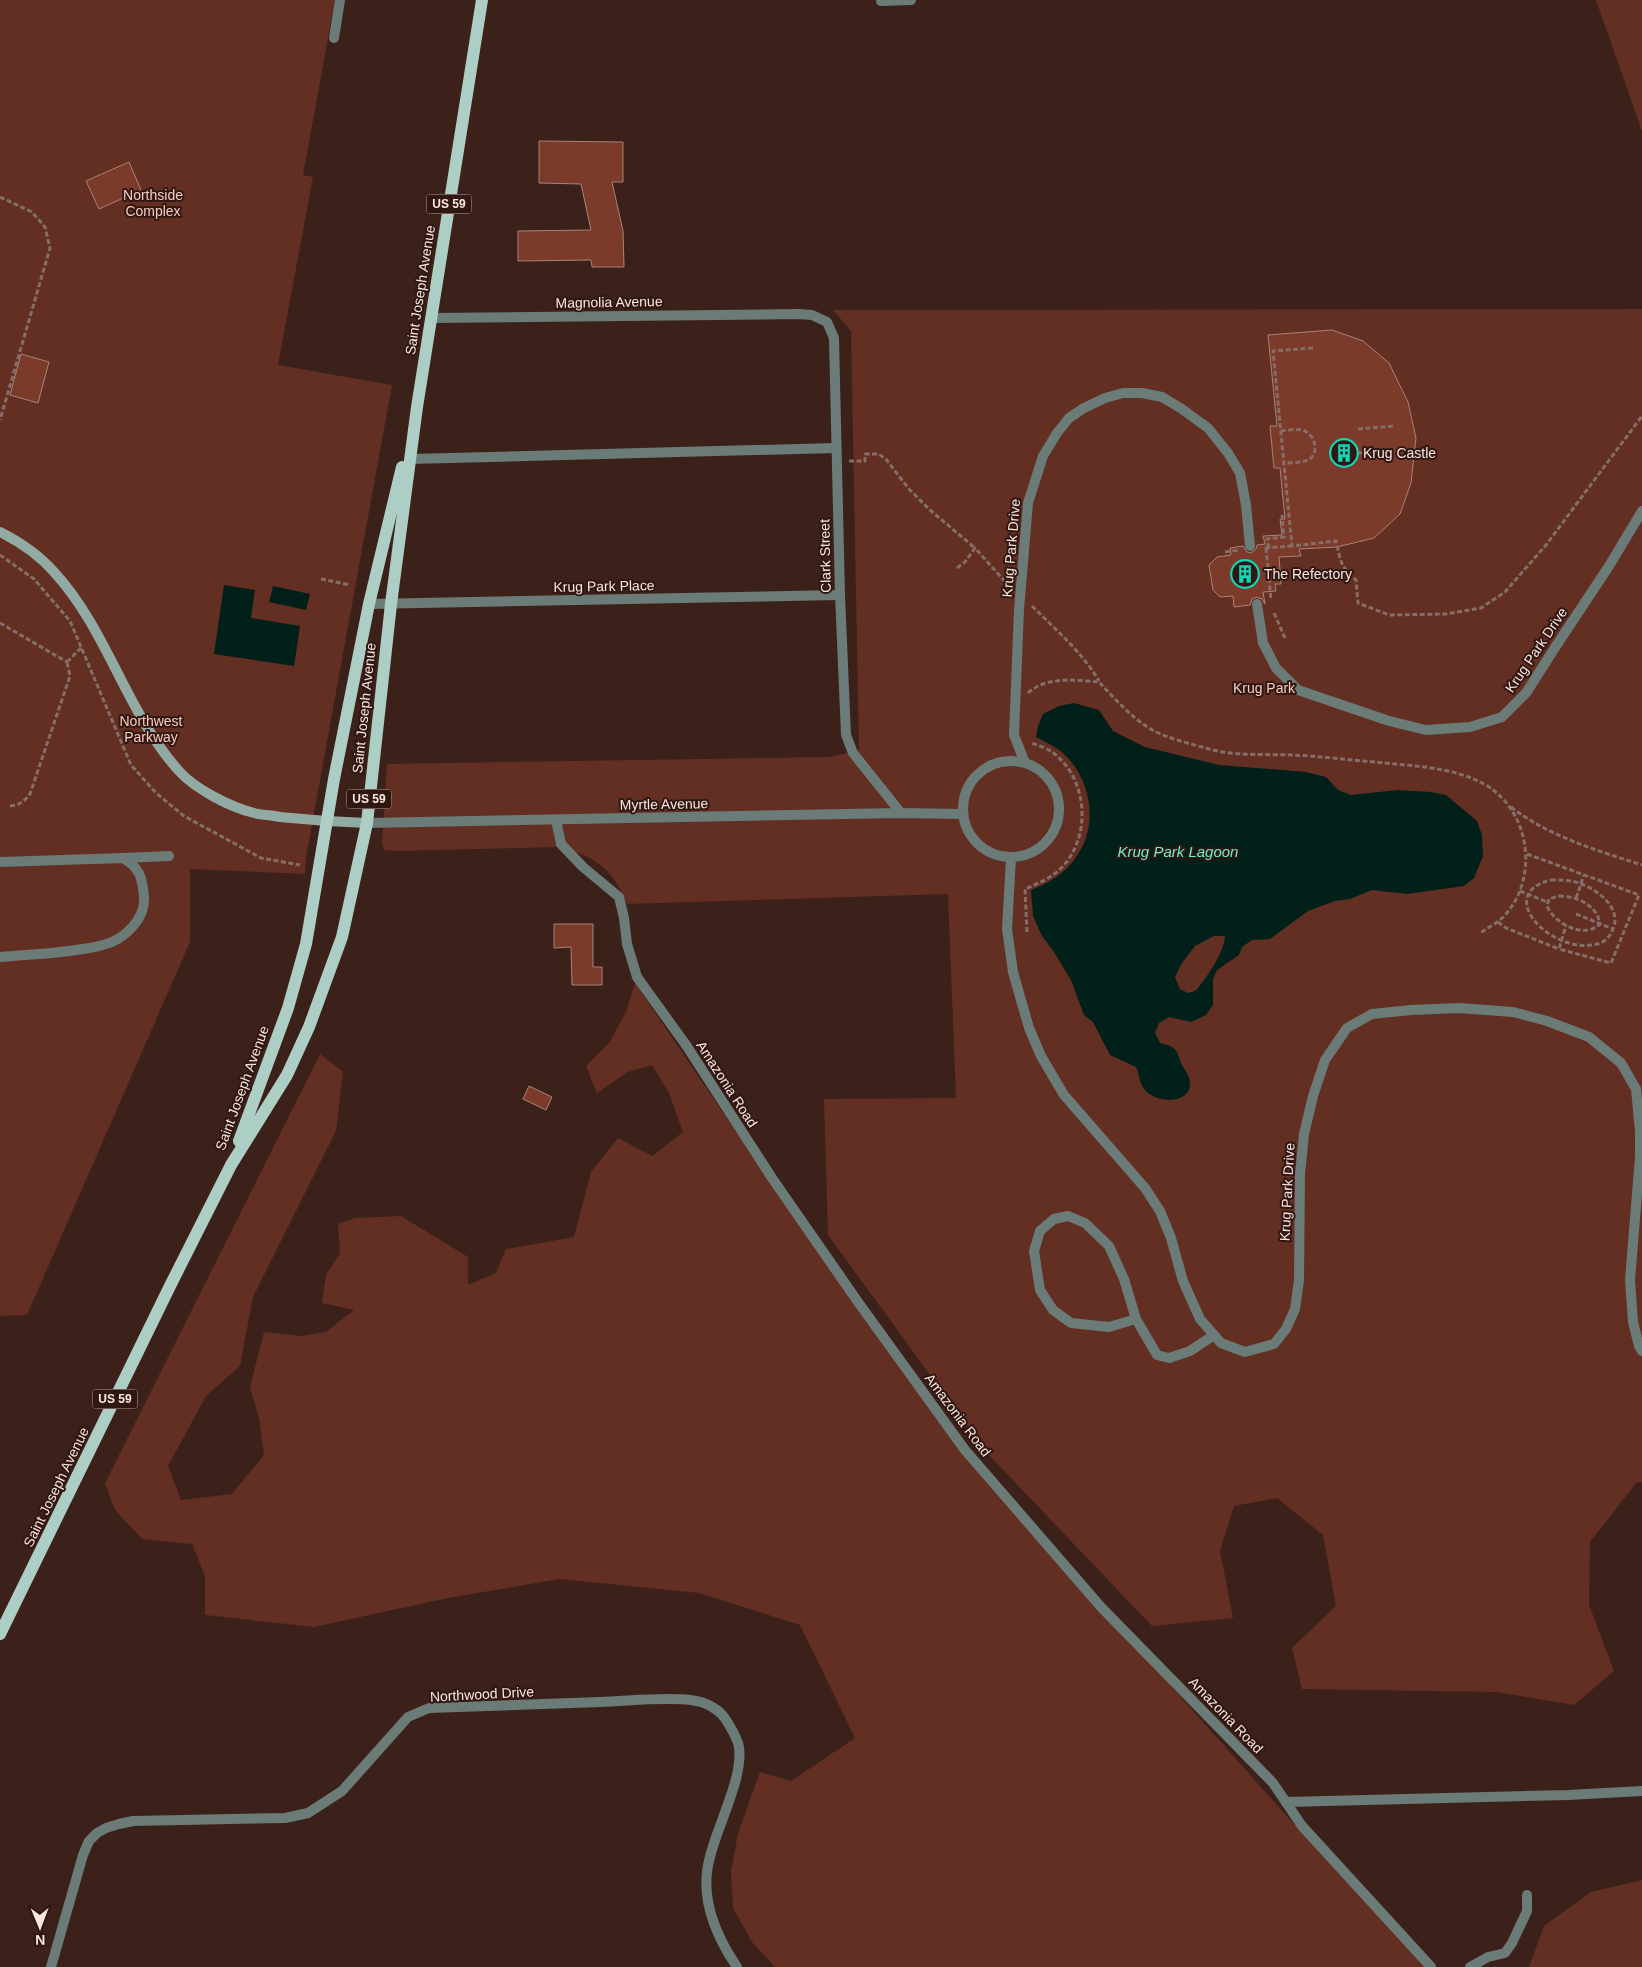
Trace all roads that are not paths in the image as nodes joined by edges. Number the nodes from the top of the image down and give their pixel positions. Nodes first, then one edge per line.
1 (340, 0) edge
2 (482, 0) edge
3 (911, 0) edge
4 (881, 1) edge
5 (334, 38) dead end
6 (788, 314) joint
7 (431, 318) junction
8 (417, 407) junction
9 (836, 448) junction
10 (410, 459) junction
11 (1642, 510) edge
12 (0, 532) edge
13 (1250, 546) dead end
14 (840, 595) junction
15 (369, 604) junction
16 (391, 604) junction
17 (1258, 604) dead end
18 (1025, 763) junction
19 (901, 813) junction
20 (962, 814) junction
21 (556, 820) junction
22 (327, 821) junction
23 (367, 823) junction
24 (169, 856) dead end
25 (123, 858) junction
26 (1011, 858) junction
27 (0, 862) edge
28 (0, 957) edge
29 (231, 1165) junction
30 (1136, 1319) junction
31 (1214, 1335) junction
32 (1642, 1351) edge
33 (0, 1634) edge
34 (1642, 1791) edge
35 (1286, 1802) junction
36 (1527, 1896) dead end
37 (51, 1967) edge
38 (737, 1967) edge
39 (1431, 1967) edge
40 (1470, 1967) edge

1 - 5 street
2 - 7 main road, Saint Joseph Avenue / US 59
3 - 4 street
6 - 7 street, Magnolia Avenue
6 - 9 street, Clark Street
7 - 8 main road, Saint Joseph Avenue / US 59
8 - 10 main road, Saint Joseph Avenue / US 59
8 - 15 main road, Saint Joseph Avenue / US 59
9 - 10 street
9 - 14 street, Clark Street
10 - 16 main road, Saint Joseph Avenue / US 59
11 - 17 street, Krug Park Drive
12 - 22 street
13 - 18 street, Krug Park Drive
14 - 16 street, Krug Park Place
14 - 19 street, Clark Street
15 - 16 street, Krug Park Place
15 - 22 main road, Saint Joseph Avenue / US 59
16 - 23 main road, Saint Joseph Avenue / US 59
18 - 20 street
18 - 26 street
19 - 20 street, Myrtle Avenue
19 - 21 street, Myrtle Avenue
20 - 26 street
21 - 23 street, Myrtle Avenue
21 - 35 street, Amazonia Road
22 - 23 street
22 - 29 main road, Saint Joseph Avenue / US 59
23 - 29 main road, Saint Joseph Avenue / US 59
24 - 25 street
25 - 27 street
25 - 28 street
26 - 31 street, Krug Park Drive
29 - 33 main road, Saint Joseph Avenue / US 59
30 - 30 street
30 - 31 street
31 - 32 street, Krug Park Drive
34 - 35 street
35 - 39 street, Amazonia Road
36 - 40 street
37 - 38 street, Northwood Drive

